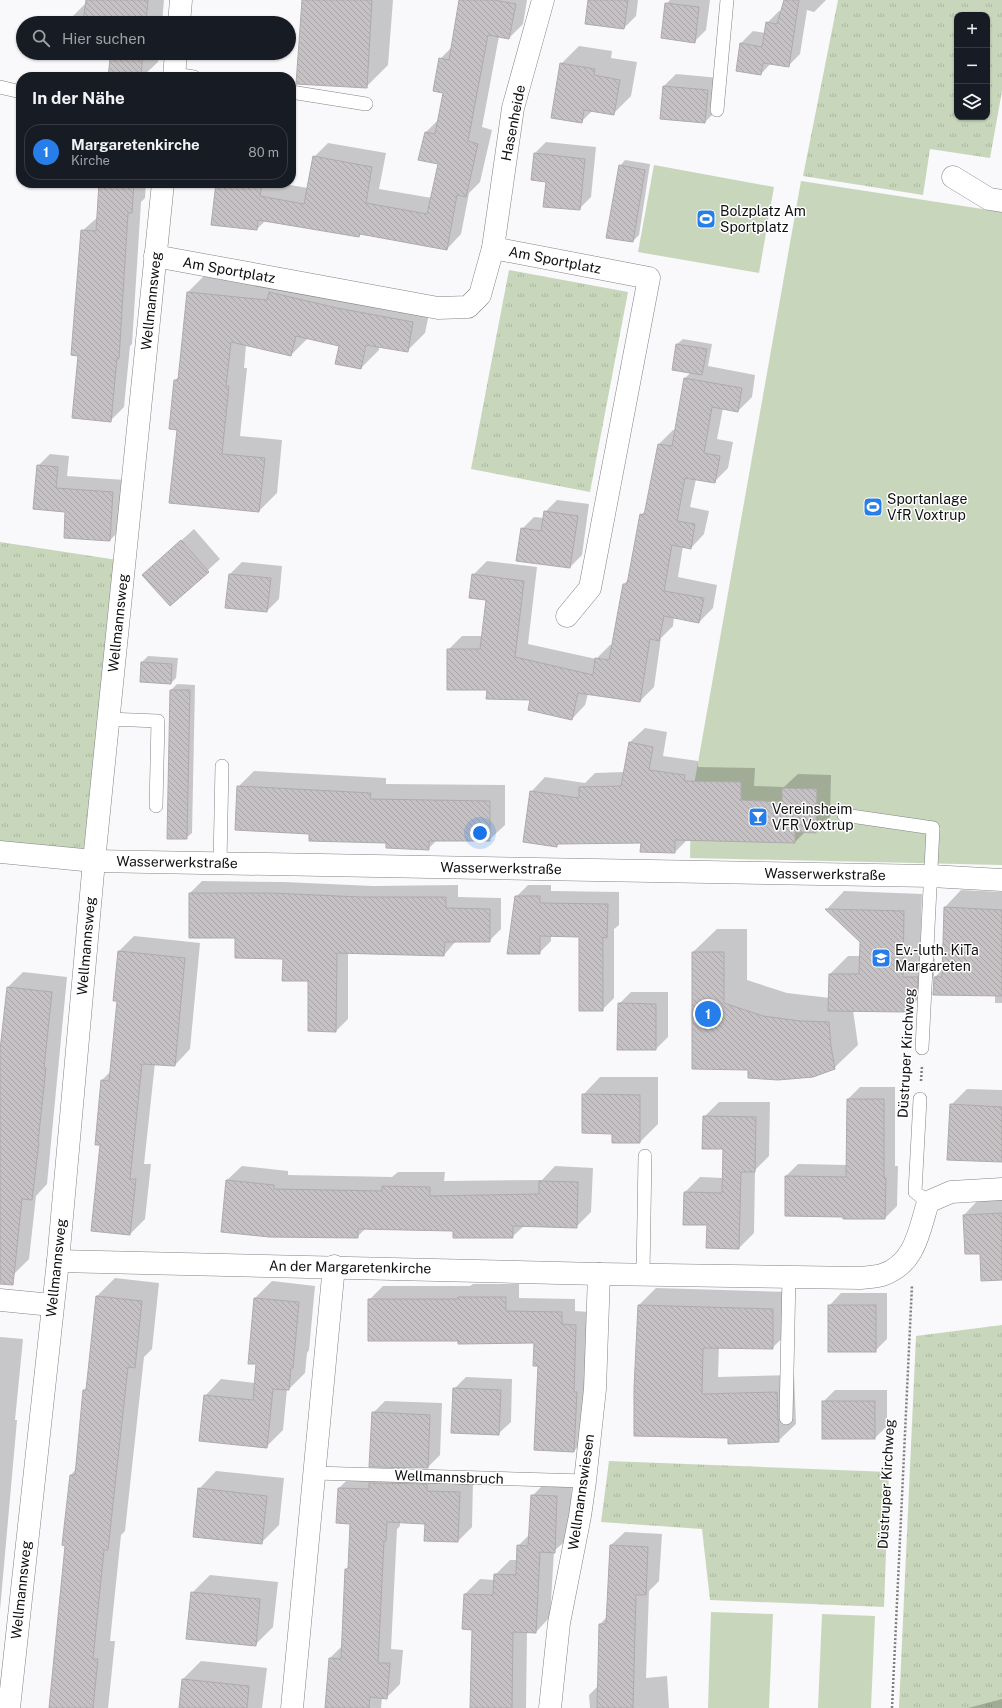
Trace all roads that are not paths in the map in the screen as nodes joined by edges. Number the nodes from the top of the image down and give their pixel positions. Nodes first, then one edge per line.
1 (181, 0) edge
2 (542, 0) edge
3 (727, 0) edge
4 (180, 16) edge
5 (0, 87) edge
6 (16, 91) edge
7 (296, 93) edge
8 (366, 104) dead end
9 (717, 110) dead end
10 (953, 177) dead end
11 (162, 188) edge
12 (1002, 201) edge
13 (493, 248) junction
14 (155, 256) junction
15 (567, 616) dead end
16 (108, 719) junction
17 (222, 766) dead end
18 (156, 806) dead end
19 (844, 815) dead end
20 (0, 852) edge
21 (94, 861) junction
22 (220, 862) junction
23 (931, 876) junction
24 (1002, 880) edge
25 (922, 1048) road end
26 (920, 1099) road end
27 (645, 1156) dead end
28 (1002, 1189) edge
29 (928, 1202) junction
30 (58, 1261) junction
31 (334, 1266) junction
32 (599, 1274) junction
33 (643, 1274) junction
34 (789, 1276) junction
35 (0, 1300) edge
36 (52, 1305) junction
37 (786, 1418) dead end
38 (314, 1473) junction
39 (584, 1481) junction
40 (9, 1708) edge
41 (292, 1708) edge
42 (550, 1708) edge

1 - 4 street
2 - 13 street, Hasenheide
3 - 9 lane
5 - 6 lane
7 - 8 lane
10 - 12 street
11 - 14 street, Wellmannsweg
13 - 14 street, Am Sportplatz
13 - 15 street, Am Sportplatz
14 - 16 street, Wellmannsweg
16 - 18 lane
16 - 21 street, Wellmannsweg
17 - 22 lane
19 - 23 lane, Düstruper Kirchweg
20 - 21 street, Wasserwerkstraße
21 - 22 street, Wasserwerkstraße
21 - 30 street, Wellmannsweg
22 - 23 street, Wasserwerkstraße
23 - 24 street, Wasserwerkstraße
23 - 25 lane, Düstruper Kirchweg
26 - 29 lane, Düstruper Kirchweg
27 - 33 lane
28 - 29 street
29 - 34 street, An der Margaretenkirche
30 - 31 street, An der Margaretenkirche
30 - 36 street, Wellmannsweg
31 - 32 street, An der Margaretenkirche
31 - 38 street
32 - 33 street, An der Margaretenkirche
32 - 39 street, Wellmannswiesen
33 - 34 street, An der Margaretenkirche
34 - 37 lane
35 - 36 street
36 - 40 street, Wellmannsweg
38 - 39 lane, Wellmannsbruch
38 - 41 street
39 - 42 street, Wellmannswiesen

